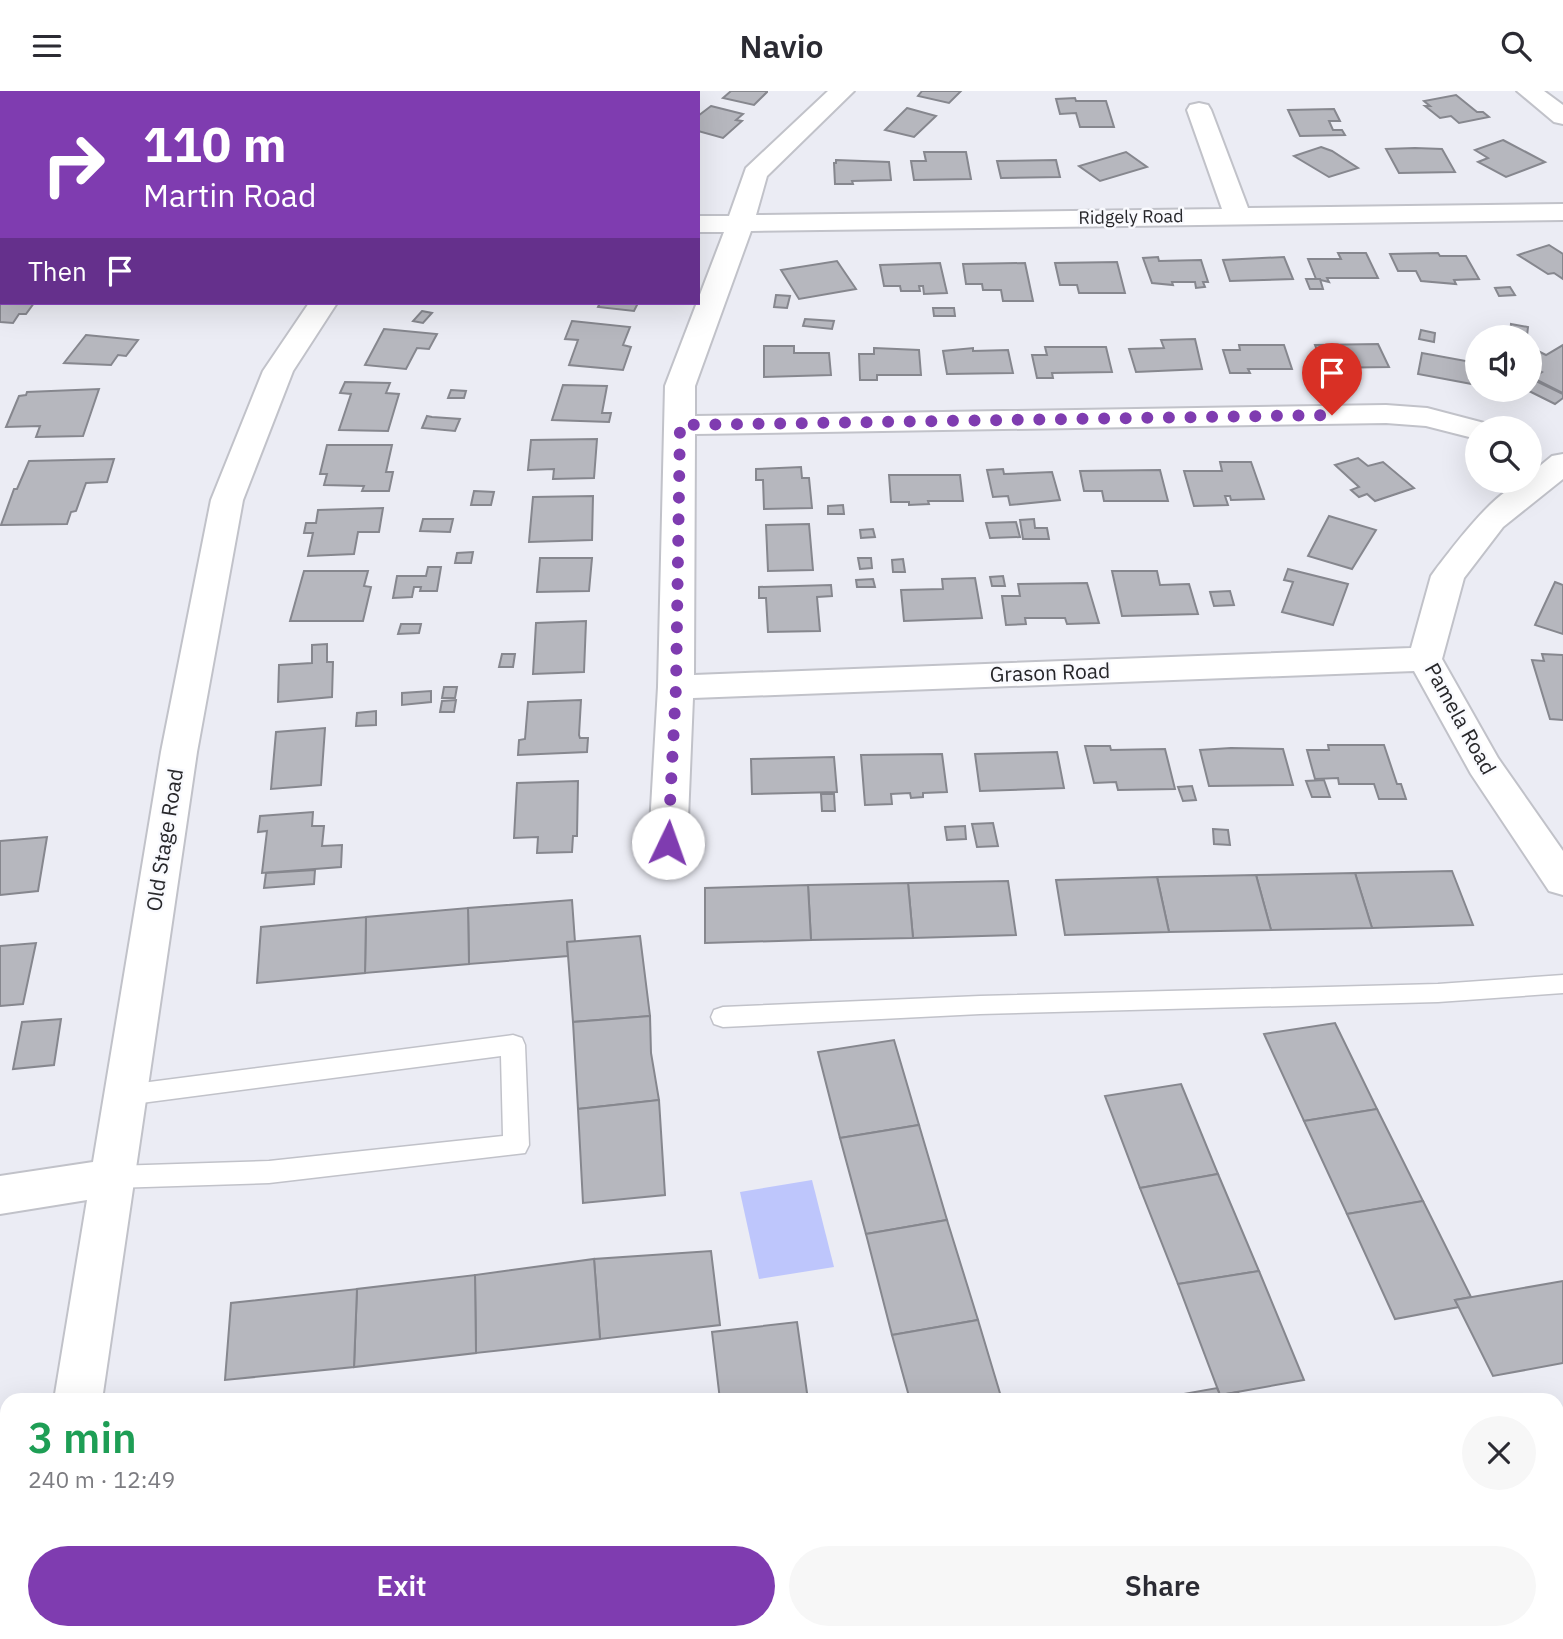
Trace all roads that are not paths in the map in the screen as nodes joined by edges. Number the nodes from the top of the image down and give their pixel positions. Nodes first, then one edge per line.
1 (842, 91) edge
2 (1529, 91) edge
3 (1199, 110) dead end
4 (1563, 117) edge
5 (1563, 212) edge
6 (1237, 215) junction
7 (700, 224) edge
8 (740, 224) junction
9 (322, 305) edge
10 (680, 425) junction
11 (1465, 427) edge
12 (1549, 462) edge
13 (1424, 659) junction
14 (676, 687) junction
15 (668, 843) dead end
16 (1563, 881) edge
17 (1563, 984) edge
18 (723, 1017) dead end
19 (126, 1095) junction
20 (114, 1177) junction
21 (0, 1195) edge
22 (79, 1393) edge

1 - 8 street
2 - 4 street
3 - 6 street
5 - 6 street, Ridgely Road
6 - 8 street, Ridgely Road
7 - 8 street, Ridgely Road
8 - 10 street
9 - 19 street, Old Stage Road
10 - 11 street
10 - 14 street
12 - 13 street, Pamela Road
13 - 14 street, Grason Road
13 - 16 street, Pamela Road
14 - 15 street
17 - 18 lane
19 - 20 street, Old Stage Road
19 - 20 lane
20 - 21 street
20 - 22 street, Old Stage Road

